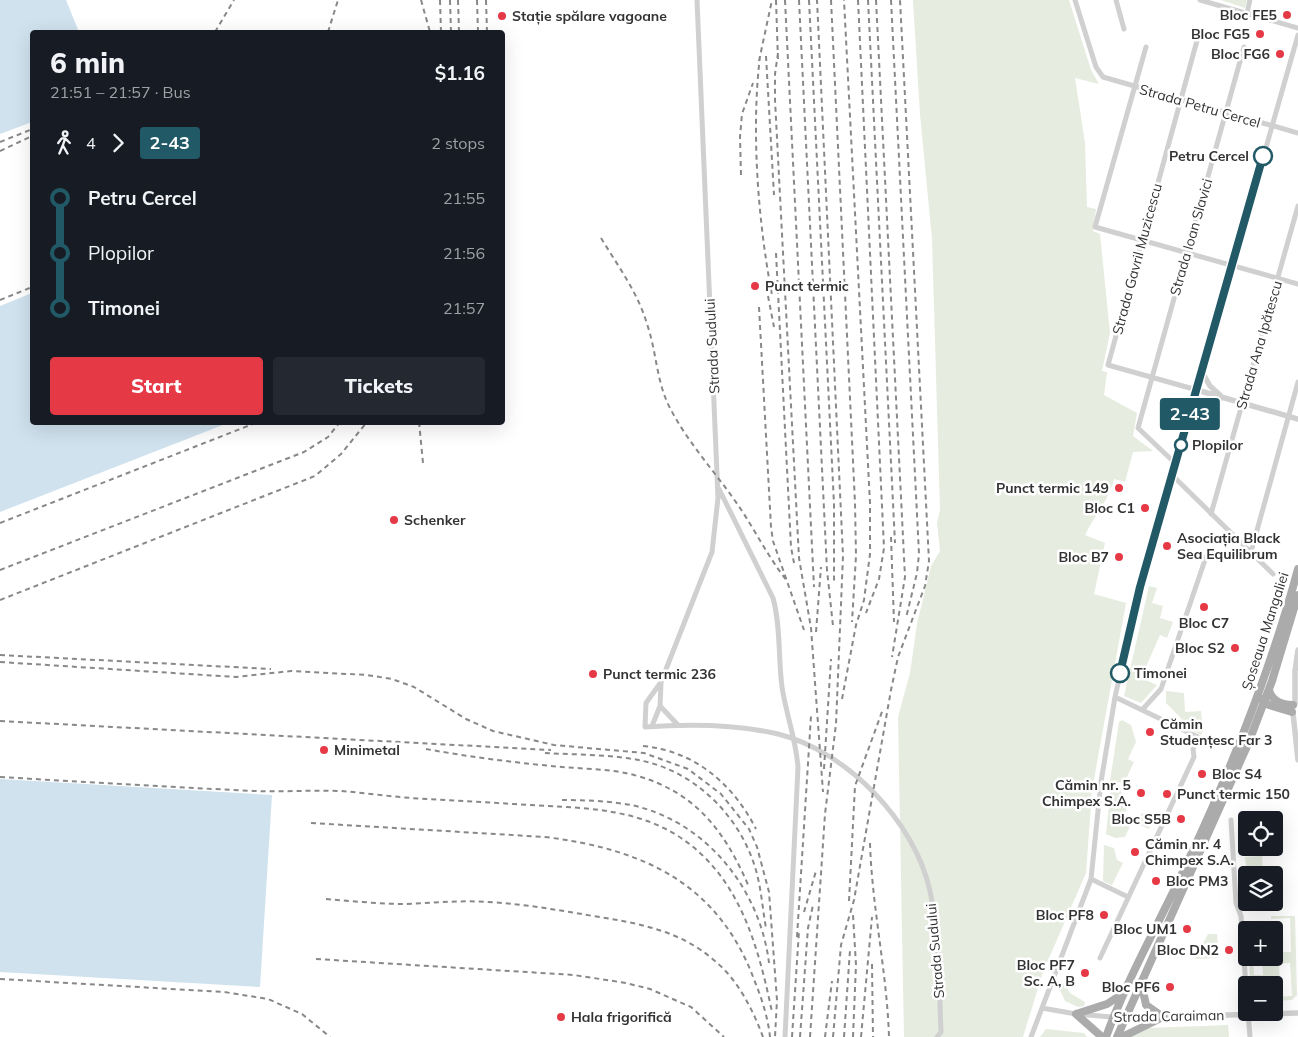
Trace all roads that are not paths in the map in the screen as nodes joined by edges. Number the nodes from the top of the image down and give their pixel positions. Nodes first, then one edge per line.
1 (697, 0) edge
2 (1075, 0) edge
3 (1116, 0) edge
4 (1200, 0) edge
5 (1250, 0) edge
6 (1247, 13) junction
7 (1298, 28) edge
8 (1124, 29) dead end
9 (1298, 35) edge
10 (1198, 37) dead end
11 (1146, 46) dead end
12 (1244, 47) dead end
13 (1135, 87) junction
14 (1180, 100) junction
15 (1226, 113) junction
16 (1272, 126) junction
17 (1298, 133) edge
18 (1298, 206) edge
19 (1142, 240) junction
20 (1187, 252) junction
21 (1232, 265) junction
22 (1278, 278) junction
23 (1298, 284) edge
24 (1202, 372) junction
25 (1152, 378) junction
26 (1298, 382) edge
27 (1197, 390) junction
28 (1223, 398) junction
29 (1242, 403) junction
30 (1191, 409) junction
31 (1288, 416) junction
32 (1298, 419) edge
33 (1176, 464) junction
34 (1172, 476) junction
35 (719, 488) junction
36 (1212, 514) junction
37 (1251, 552) junction
38 (1206, 558) dead end
39 (1298, 569) edge
40 (1273, 574) dead end
41 (1298, 595) edge
42 (1298, 650) edge
43 (661, 682) junction
44 (1269, 690) junction
45 (1115, 697) junction
46 (1260, 702) junction
47 (660, 706) junction
48 (1295, 709) edge
49 (1142, 710) junction
50 (652, 726) junction
51 (679, 726) junction
52 (1298, 760) edge
53 (1231, 820) dead end
54 (1091, 879) junction
55 (1128, 898) junction
56 (1100, 958) dead end
57 (1245, 976) edge
58 (1141, 980) junction
59 (1126, 991) junction
60 (1042, 1008) junction
61 (1283, 1013) edge
62 (1298, 1013) edge
63 (1076, 1014) junction
64 (1238, 1014) edge
65 (1114, 1018) junction
66 (1124, 1018) junction
67 (1163, 1018) junction
68 (1249, 1021) edge
69 (785, 1037) edge
70 (936, 1037) edge
71 (1031, 1037) edge
72 (1102, 1037) edge
73 (1106, 1037) edge
74 (1117, 1037) edge
75 (1122, 1037) edge
76 (1250, 1037) edge

1 - 35 street, Strada Sudului
2 - 13 street, Strada Petru Cercel
3 - 8 street
4 - 6 street
5 - 6 street
6 - 7 street
9 - 16 street
10 - 14 street, Strada Gavril Muzicescu
11 - 13 street
12 - 15 street, Strada Ioan Slavici
13 - 14 street, Strada Petru Cercel
13 - 19 street
14 - 15 street, Strada Petru Cercel
14 - 19 street, Strada Gavril Muzicescu
15 - 16 street, Strada Petru Cercel
15 - 20 street, Strada Ioan Slavici
16 - 17 street, Strada Petru Cercel
16 - 21 street
18 - 22 street, Strada Ana Ipătescu
19 - 20 street
19 - 25 street, Strada Gavril Muzicescu
20 - 21 street
20 - 25 street, Strada Ioan Slavici
21 - 22 street
21 - 24 street
22 - 23 street
22 - 29 street, Strada Ana Ipătescu
24 - 27 street
24 - 28 street
25 - 27 street
25 - 33 street, Strada Ioan Slavici
26 - 31 street
27 - 28 street
27 - 30 street
28 - 29 street
28 - 30 street
29 - 31 street
29 - 36 street, Strada Ana Ipătescu
30 - 33 street
31 - 32 street
31 - 37 street
33 - 34 street
34 - 36 street
34 - 45 street
35 - 43 street, Strada Sudului
35 - 69 street
36 - 37 street
37 - 40 street
38 - 49 street
39 - 46 main road, Șoseaua Mangaliei
41 - 44 main road, Șoseaua Mangaliei
42 - 48 street
43 - 47 street, Strada Sudului
43 - 50 street, Strada Sudului
44 - 46 main road, Șoseaua Mangaliei
44 - 48 main road
45 - 49 street
45 - 54 street
46 - 48 main road
46 - 58 main road
46 - 59 main road
47 - 50 street, Strada Sudului
47 - 51 street
48 - 52 street
49 - 55 street
50 - 51 street, Strada Sudului
51 - 70 street, Strada Sudului
53 - 57 street
54 - 55 street
54 - 60 street
55 - 56 street
58 - 66 main road
58 - 67 main road
59 - 63 main road
59 - 65 main road
60 - 63 street, Strada Caraiman
60 - 71 street
61 - 62 street, Strada Caraiman
63 - 65 street, Strada Caraiman
63 - 72 main road
64 - 67 street, Strada Caraiman
65 - 66 street, Strada Caraiman
65 - 73 main road
66 - 67 street, Strada Caraiman
66 - 74 main road
67 - 75 main road
68 - 76 street

